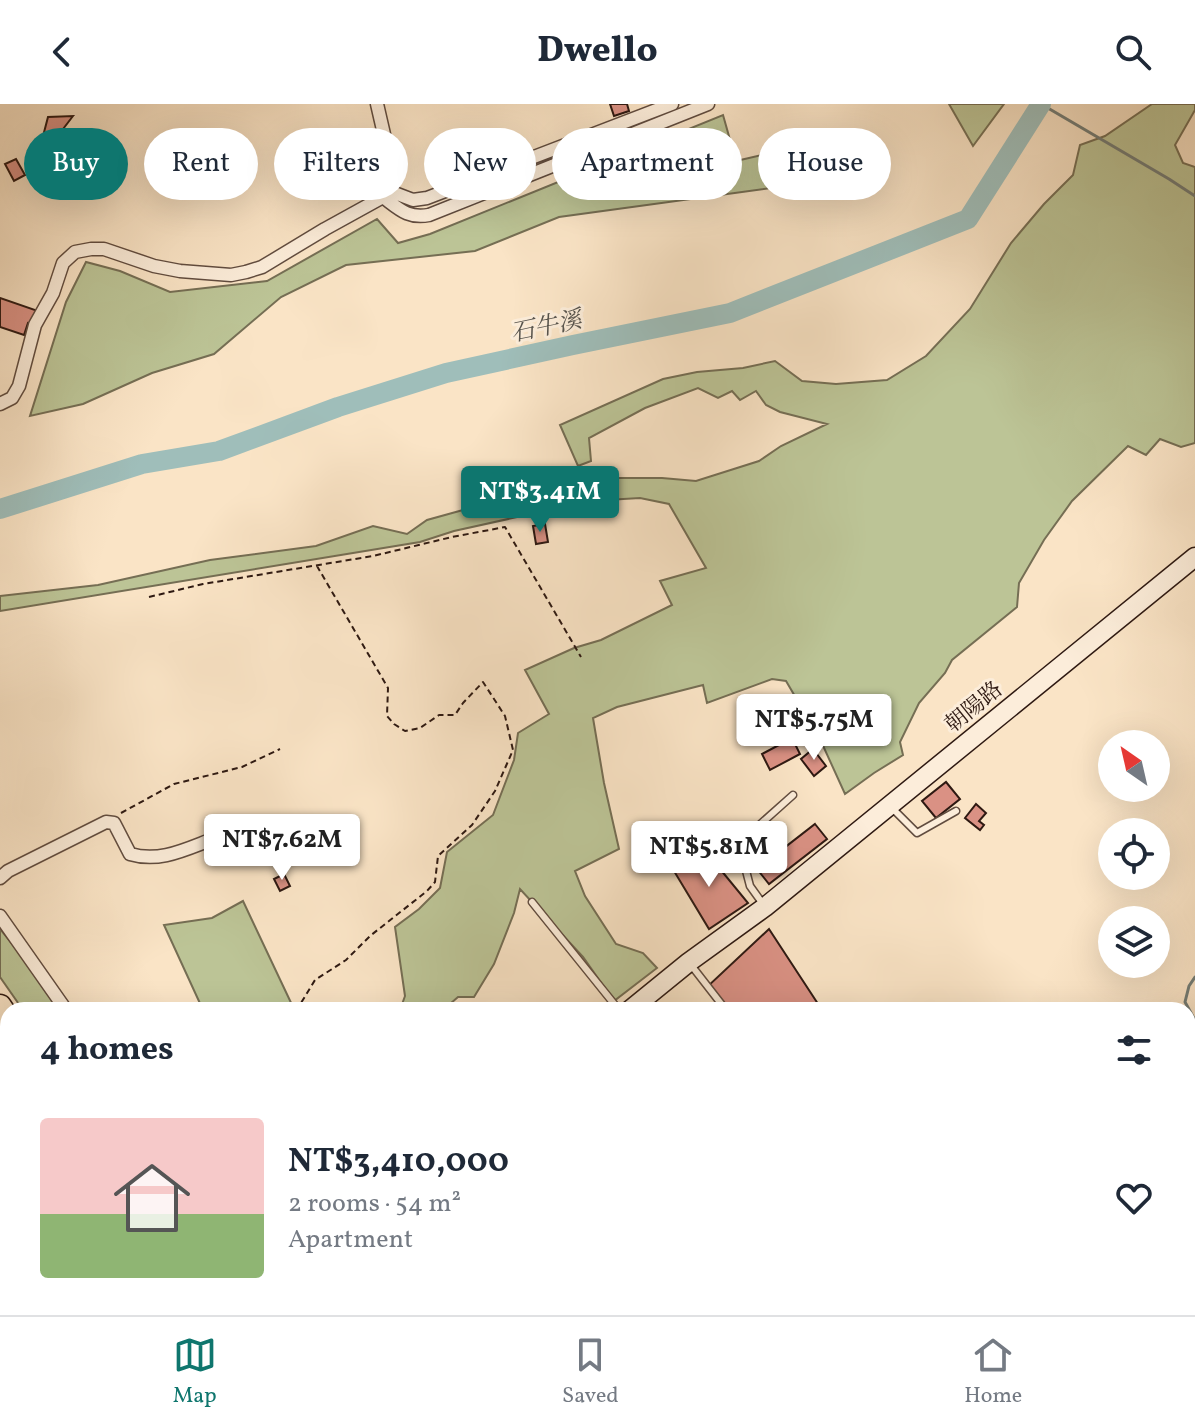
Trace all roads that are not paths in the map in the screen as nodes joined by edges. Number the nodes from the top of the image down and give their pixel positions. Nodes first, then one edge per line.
1 (377, 104) edge
2 (672, 104) edge
3 (708, 104) edge
4 (383, 128) edge
5 (408, 199) edge
6 (379, 200) edge
7 (393, 200) edge
8 (0, 404) edge
9 (1195, 557) edge
10 (793, 795) dead end
11 (889, 806) junction
12 (956, 811) dead end
13 (219, 845) dead end
14 (0, 878) edge
15 (532, 902) dead end
16 (765, 907) junction
17 (0, 916) edge
18 (689, 962) junction
19 (60, 1002) edge
20 (613, 1002) edge
21 (640, 1002) edge
22 (720, 1002) edge

1 - 4 street
2 - 5 street
3 - 7 street
6 - 8 street
9 - 11 main road, 朝陽路
10 - 16 lane
11 - 12 lane
11 - 16 main road, 朝陽路
13 - 14 street
15 - 20 lane
16 - 18 main road, 朝陽路
17 - 19 street
18 - 21 main road, 朝陽路
18 - 22 lane

